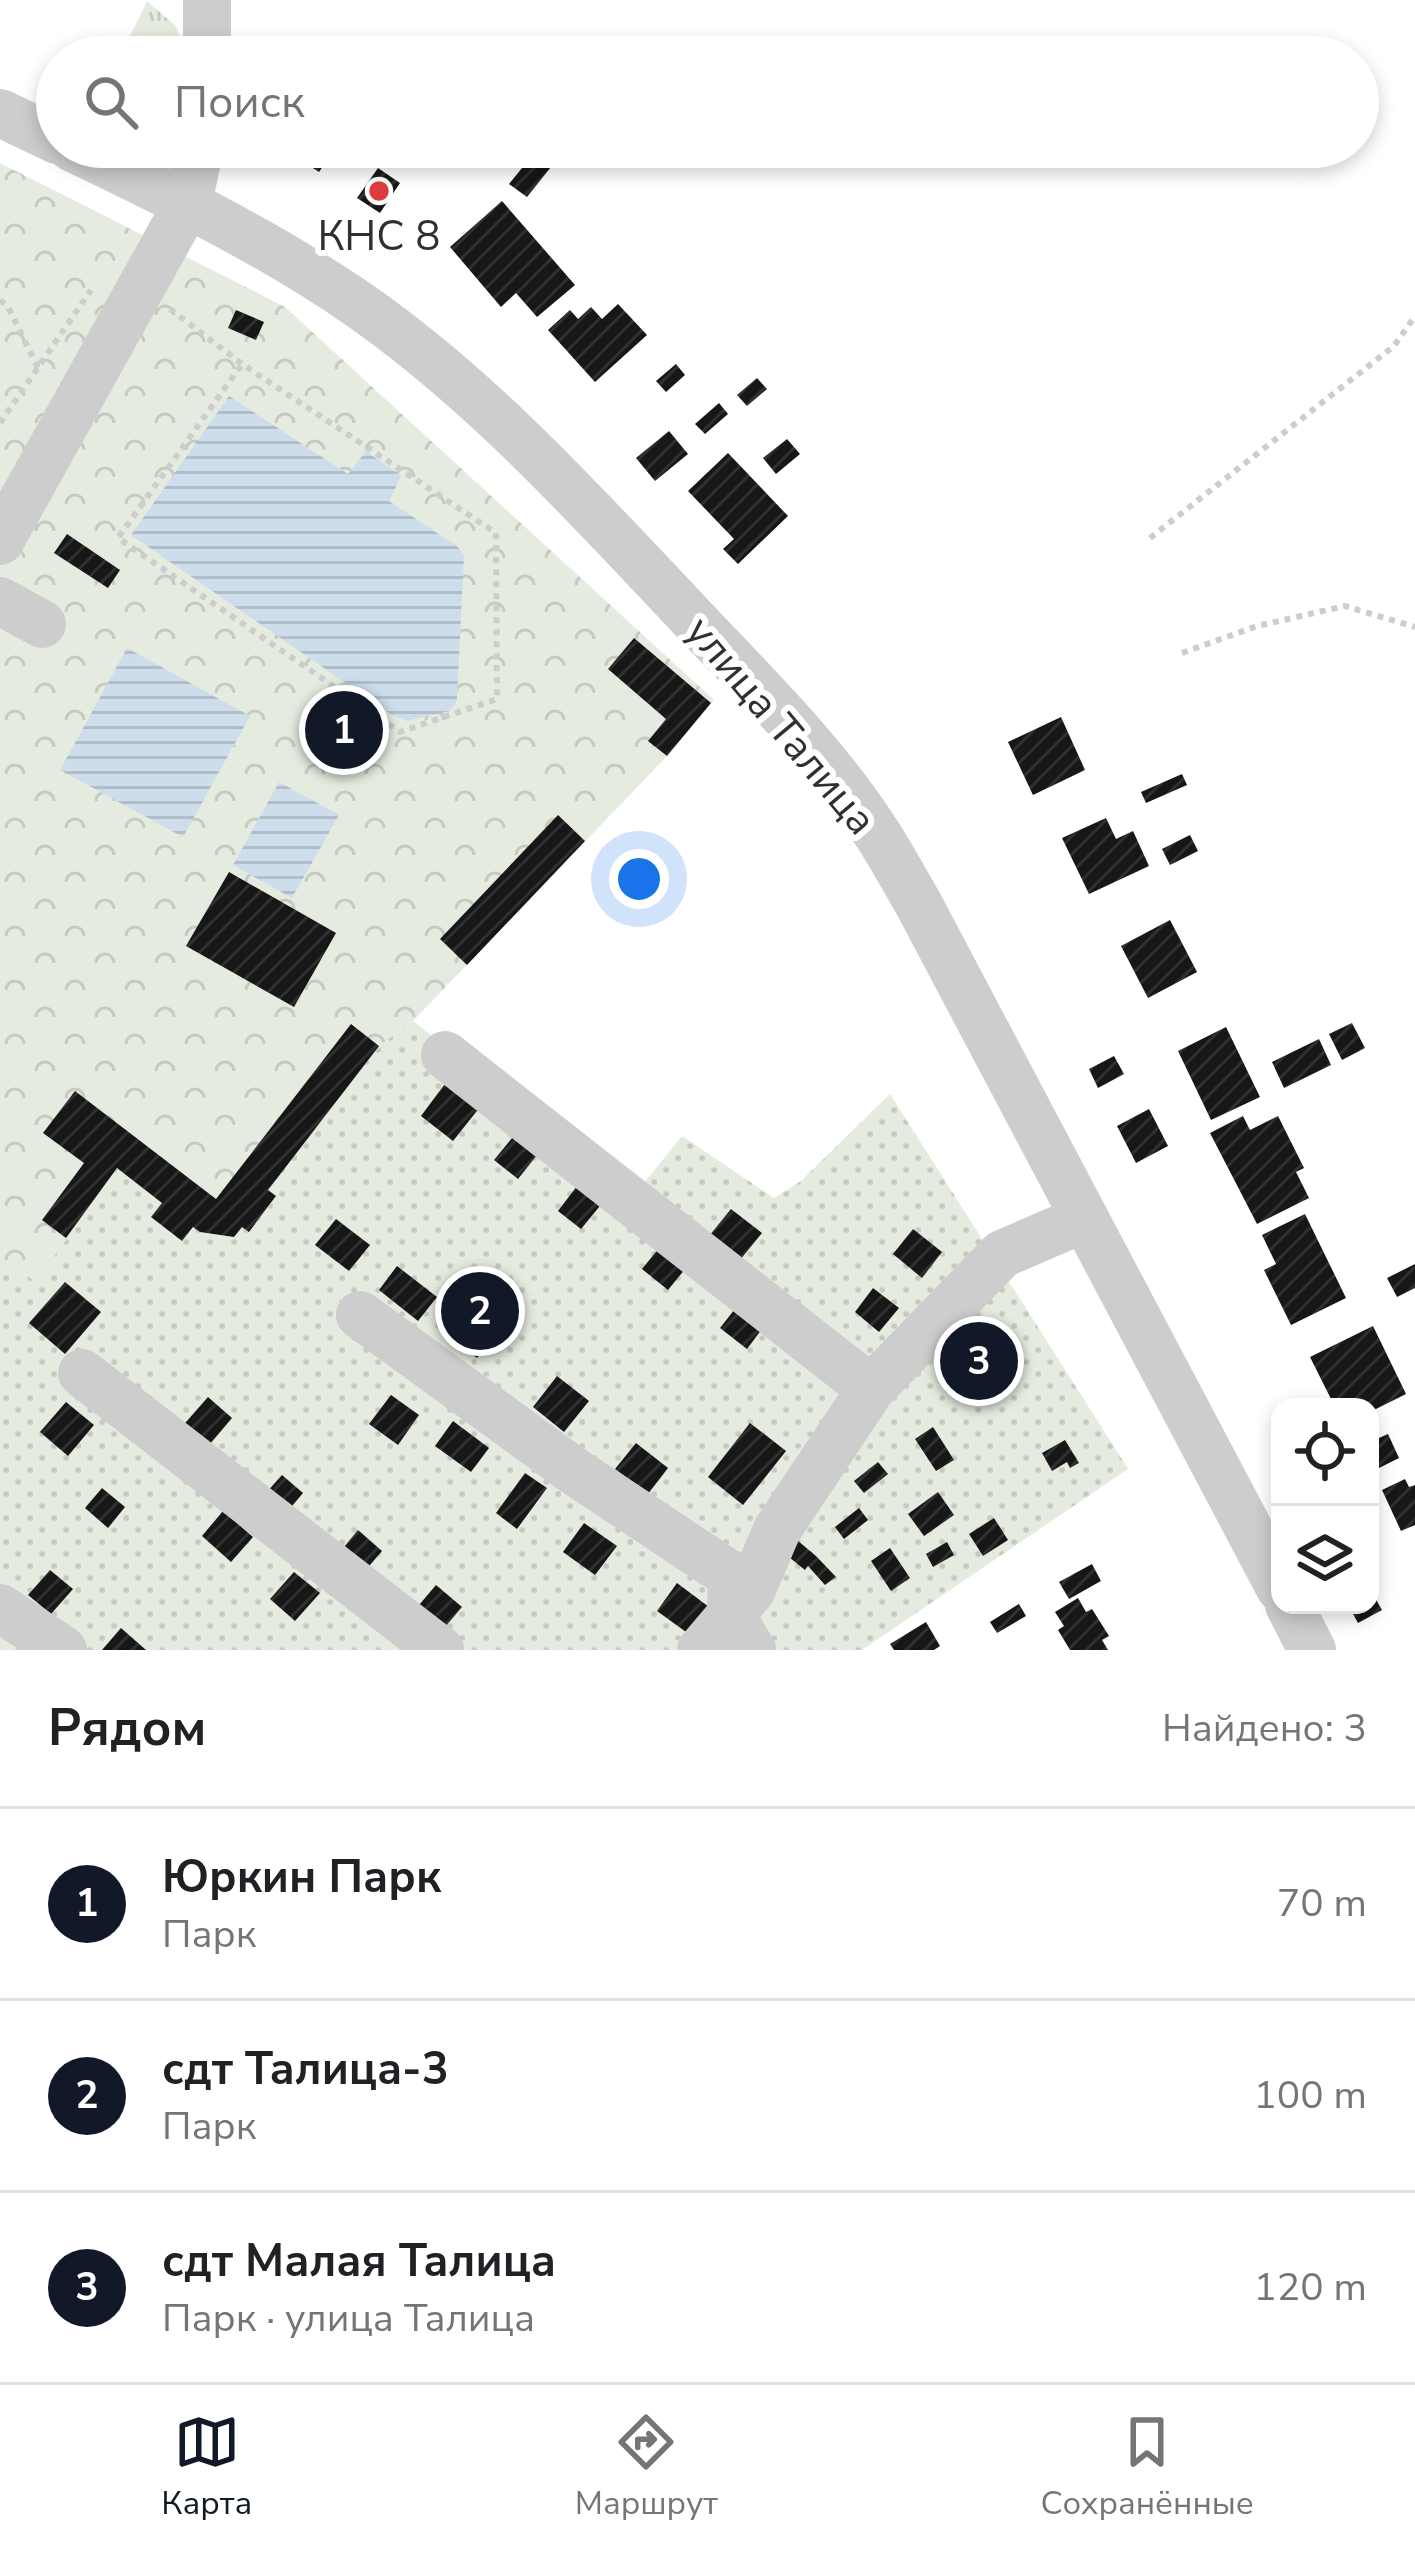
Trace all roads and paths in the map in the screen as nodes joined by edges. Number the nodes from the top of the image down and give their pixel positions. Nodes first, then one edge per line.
1 (0, 113) edge
2 (36, 130) edge
3 (115, 168) edge
4 (196, 168) edge
5 (188, 203) junction
6 (0, 300) edge
7 (1415, 316) edge
8 (242, 364) joint
9 (0, 423) edge
10 (1150, 538) dead end
11 (0, 541) edge
12 (1415, 627) edge
13 (1182, 653) dead end
14 (445, 1055) dead end
15 (1083, 1219) junction
16 (360, 1315) dead end
17 (82, 1373) dead end
18 (872, 1389) junction
19 (1271, 1571) edge
20 (0, 1608) edge
21 (1294, 1614) edge
22 (728, 1639) edge
23 (63, 1650) edge
24 (440, 1650) edge
25 (1312, 1650) edge

1 - 2 street
3 - 5 street, улица Талица
4 - 5 street
5 - 11 street
5 - 15 street, улица Талица
6 - 9 path
7 - 10 path
8 - 8 path
12 - 13 path
14 - 18 street
15 - 18 street
15 - 19 street, улица Талица
16 - 22 street
17 - 24 street
18 - 22 street
20 - 23 street
21 - 25 street

